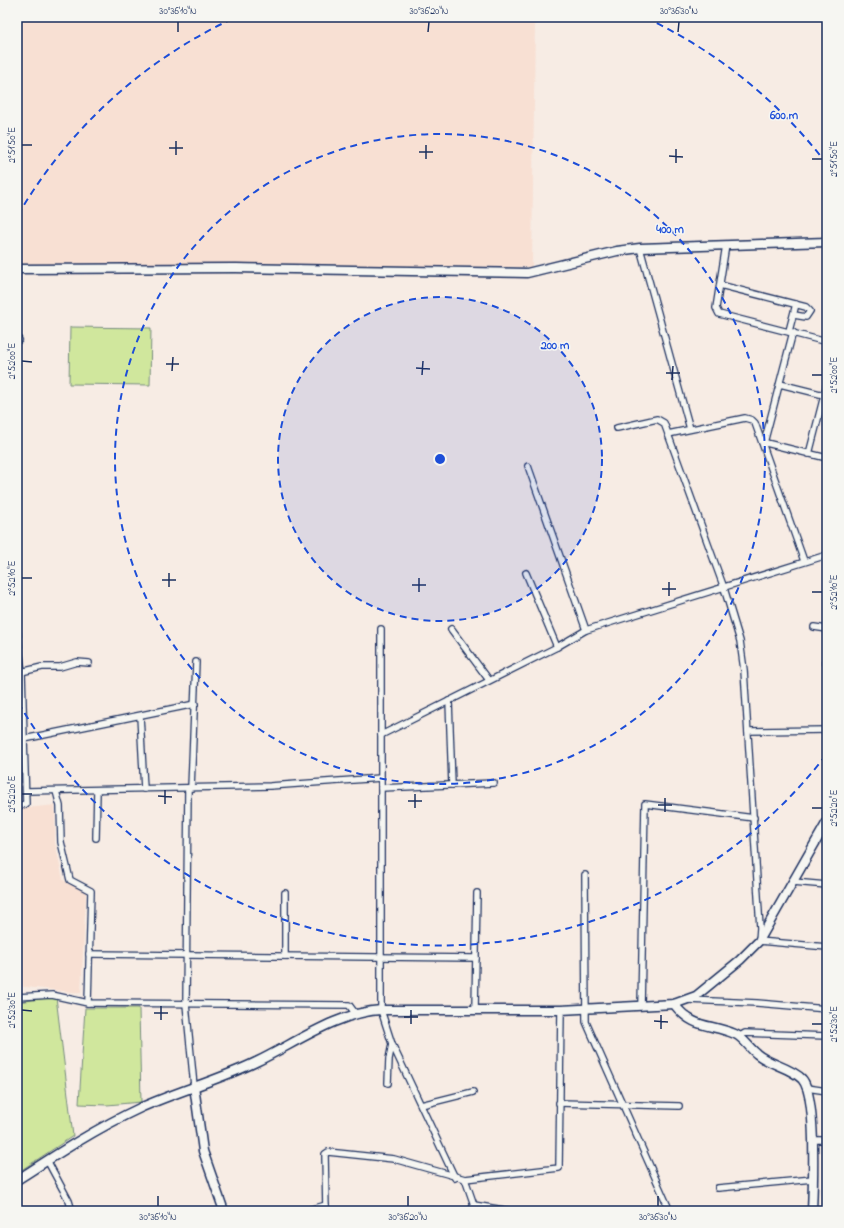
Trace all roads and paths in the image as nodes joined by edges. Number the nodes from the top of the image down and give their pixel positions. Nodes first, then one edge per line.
1 (827, 242) edge
2 (726, 245) junction
3 (640, 248) junction
4 (17, 269) edge
5 (720, 285) junction
6 (796, 304) junction
7 (794, 315) junction
8 (791, 331) junction
9 (827, 342) edge
10 (780, 384) junction
11 (827, 384) edge
12 (824, 395) junction
13 (617, 428) dead end
14 (690, 429) junction
15 (668, 434) junction
16 (762, 442) junction
17 (810, 454) junction
18 (827, 458) edge
19 (528, 466) dead end
20 (827, 555) edge
21 (804, 561) junction
22 (526, 573) dead end
23 (724, 588) junction
24 (814, 627) dead end
25 (381, 629) dead end
26 (827, 629) edge
27 (17, 630) edge
28 (451, 630) dead end
29 (586, 630) junction
30 (557, 647) junction
31 (196, 662) dead end
32 (89, 663) dead end
33 (19, 673) edge
34 (489, 680) junction
35 (449, 702) junction
36 (195, 704) junction
37 (23, 716) junction
38 (140, 716) junction
39 (17, 718) edge
40 (827, 730) edge
41 (748, 731) junction
42 (381, 735) junction
43 (24, 739) junction
44 (381, 778) junction
45 (494, 783) dead end
46 (452, 785) junction
47 (189, 788) junction
48 (381, 788) junction
49 (144, 789) junction
50 (97, 790) junction
51 (26, 791) junction
52 (56, 791) junction
53 (17, 806) edge
54 (754, 818) junction
55 (826, 825) edge
56 (96, 838) dead end
57 (585, 875) dead end
58 (793, 882) junction
59 (827, 885) edge
60 (286, 893) dead end
61 (477, 893) dead end
62 (759, 941) junction
63 (827, 947) edge
64 (89, 954) junction
65 (186, 955) junction
66 (285, 956) junction
67 (381, 957) junction
68 (476, 958) junction
69 (17, 997) edge
70 (687, 1000) junction
71 (88, 1003) junction
72 (186, 1004) junction
73 (674, 1004) junction
74 (642, 1006) junction
75 (585, 1009) junction
76 (827, 1009) edge
77 (381, 1010) junction
78 (475, 1010) junction
79 (561, 1010) junction
80 (355, 1013) junction
81 (740, 1036) junction
82 (827, 1036) edge
83 (392, 1044) junction
84 (388, 1083) dead end
85 (194, 1086) junction
86 (807, 1088) junction
87 (827, 1091) edge
88 (473, 1092) dead end
89 (560, 1103) junction
90 (421, 1105) junction
91 (621, 1105) junction
92 (679, 1106) dead end
93 (812, 1140) junction
94 (827, 1140) edge
95 (47, 1160) junction
96 (455, 1178) junction
97 (465, 1179) junction
98 (813, 1179) junction
99 (17, 1180) edge
100 (718, 1188) dead end
101 (474, 1205) junction
102 (326, 1208) edge
103 (483, 1209) edge
104 (72, 1211) edge
105 (224, 1211) edge
106 (306, 1211) edge
107 (470, 1211) edge
108 (510, 1211) edge
109 (670, 1211) edge
110 (812, 1211) edge

1 - 2 street
2 - 3 street
2 - 5 street
3 - 4 street
3 - 14 street
5 - 6 street
5 - 8 street
6 - 7 street
6 - 7 street
7 - 8 street
8 - 9 street
8 - 10 street
10 - 12 street
10 - 16 street
11 - 12 street
12 - 17 street
13 - 15 street
14 - 15 street
14 - 16 street
15 - 23 street
16 - 17 street
16 - 21 street
17 - 18 street
19 - 29 street
20 - 21 street
21 - 23 street
22 - 30 street
23 - 29 street
23 - 41 street
24 - 26 street
25 - 42 street
27 - 33 street
28 - 34 street
29 - 30 street
30 - 34 street
31 - 36 street
32 - 33 street
33 - 37 street
34 - 35 street
35 - 42 street
35 - 46 street
36 - 38 street
36 - 47 street
37 - 39 street
37 - 43 street
38 - 43 street
38 - 49 street
40 - 41 street
41 - 54 street
42 - 44 street
43 - 51 street
44 - 47 street
44 - 48 street
45 - 46 street
46 - 48 street
47 - 49 street
47 - 65 street
48 - 67 street
49 - 50 street
50 - 52 street
50 - 56 street
51 - 52 street
51 - 53 street
52 - 64 street
54 - 62 street
54 - 74 street
55 - 58 street
57 - 75 street
58 - 59 street
58 - 62 street
60 - 66 street
61 - 68 street
62 - 63 street
62 - 70 street
64 - 65 street
64 - 71 street
65 - 66 street
65 - 72 street
66 - 67 street
67 - 68 street
67 - 77 street
68 - 78 street
69 - 71 street
70 - 73 street
70 - 76 street
71 - 72 street
72 - 80 street
72 - 85 street
73 - 74 street
73 - 81 street
74 - 75 street
75 - 79 street
75 - 91 street
77 - 78 street
77 - 80 street
77 - 83 street
78 - 79 street
79 - 89 street
80 - 85 street
81 - 82 street
81 - 86 street
83 - 84 street
83 - 90 street
85 - 95 street
85 - 105 street
86 - 87 street
86 - 93 street
88 - 90 street
89 - 91 street
89 - 97 street
90 - 96 street
91 - 92 street
91 - 109 street
93 - 94 street
93 - 98 street
95 - 99 street
95 - 104 street
96 - 97 street
96 - 102 street
97 - 101 street
98 - 100 street
98 - 110 street
101 - 103 street
101 - 107 street
102 - 106 street
103 - 108 street

